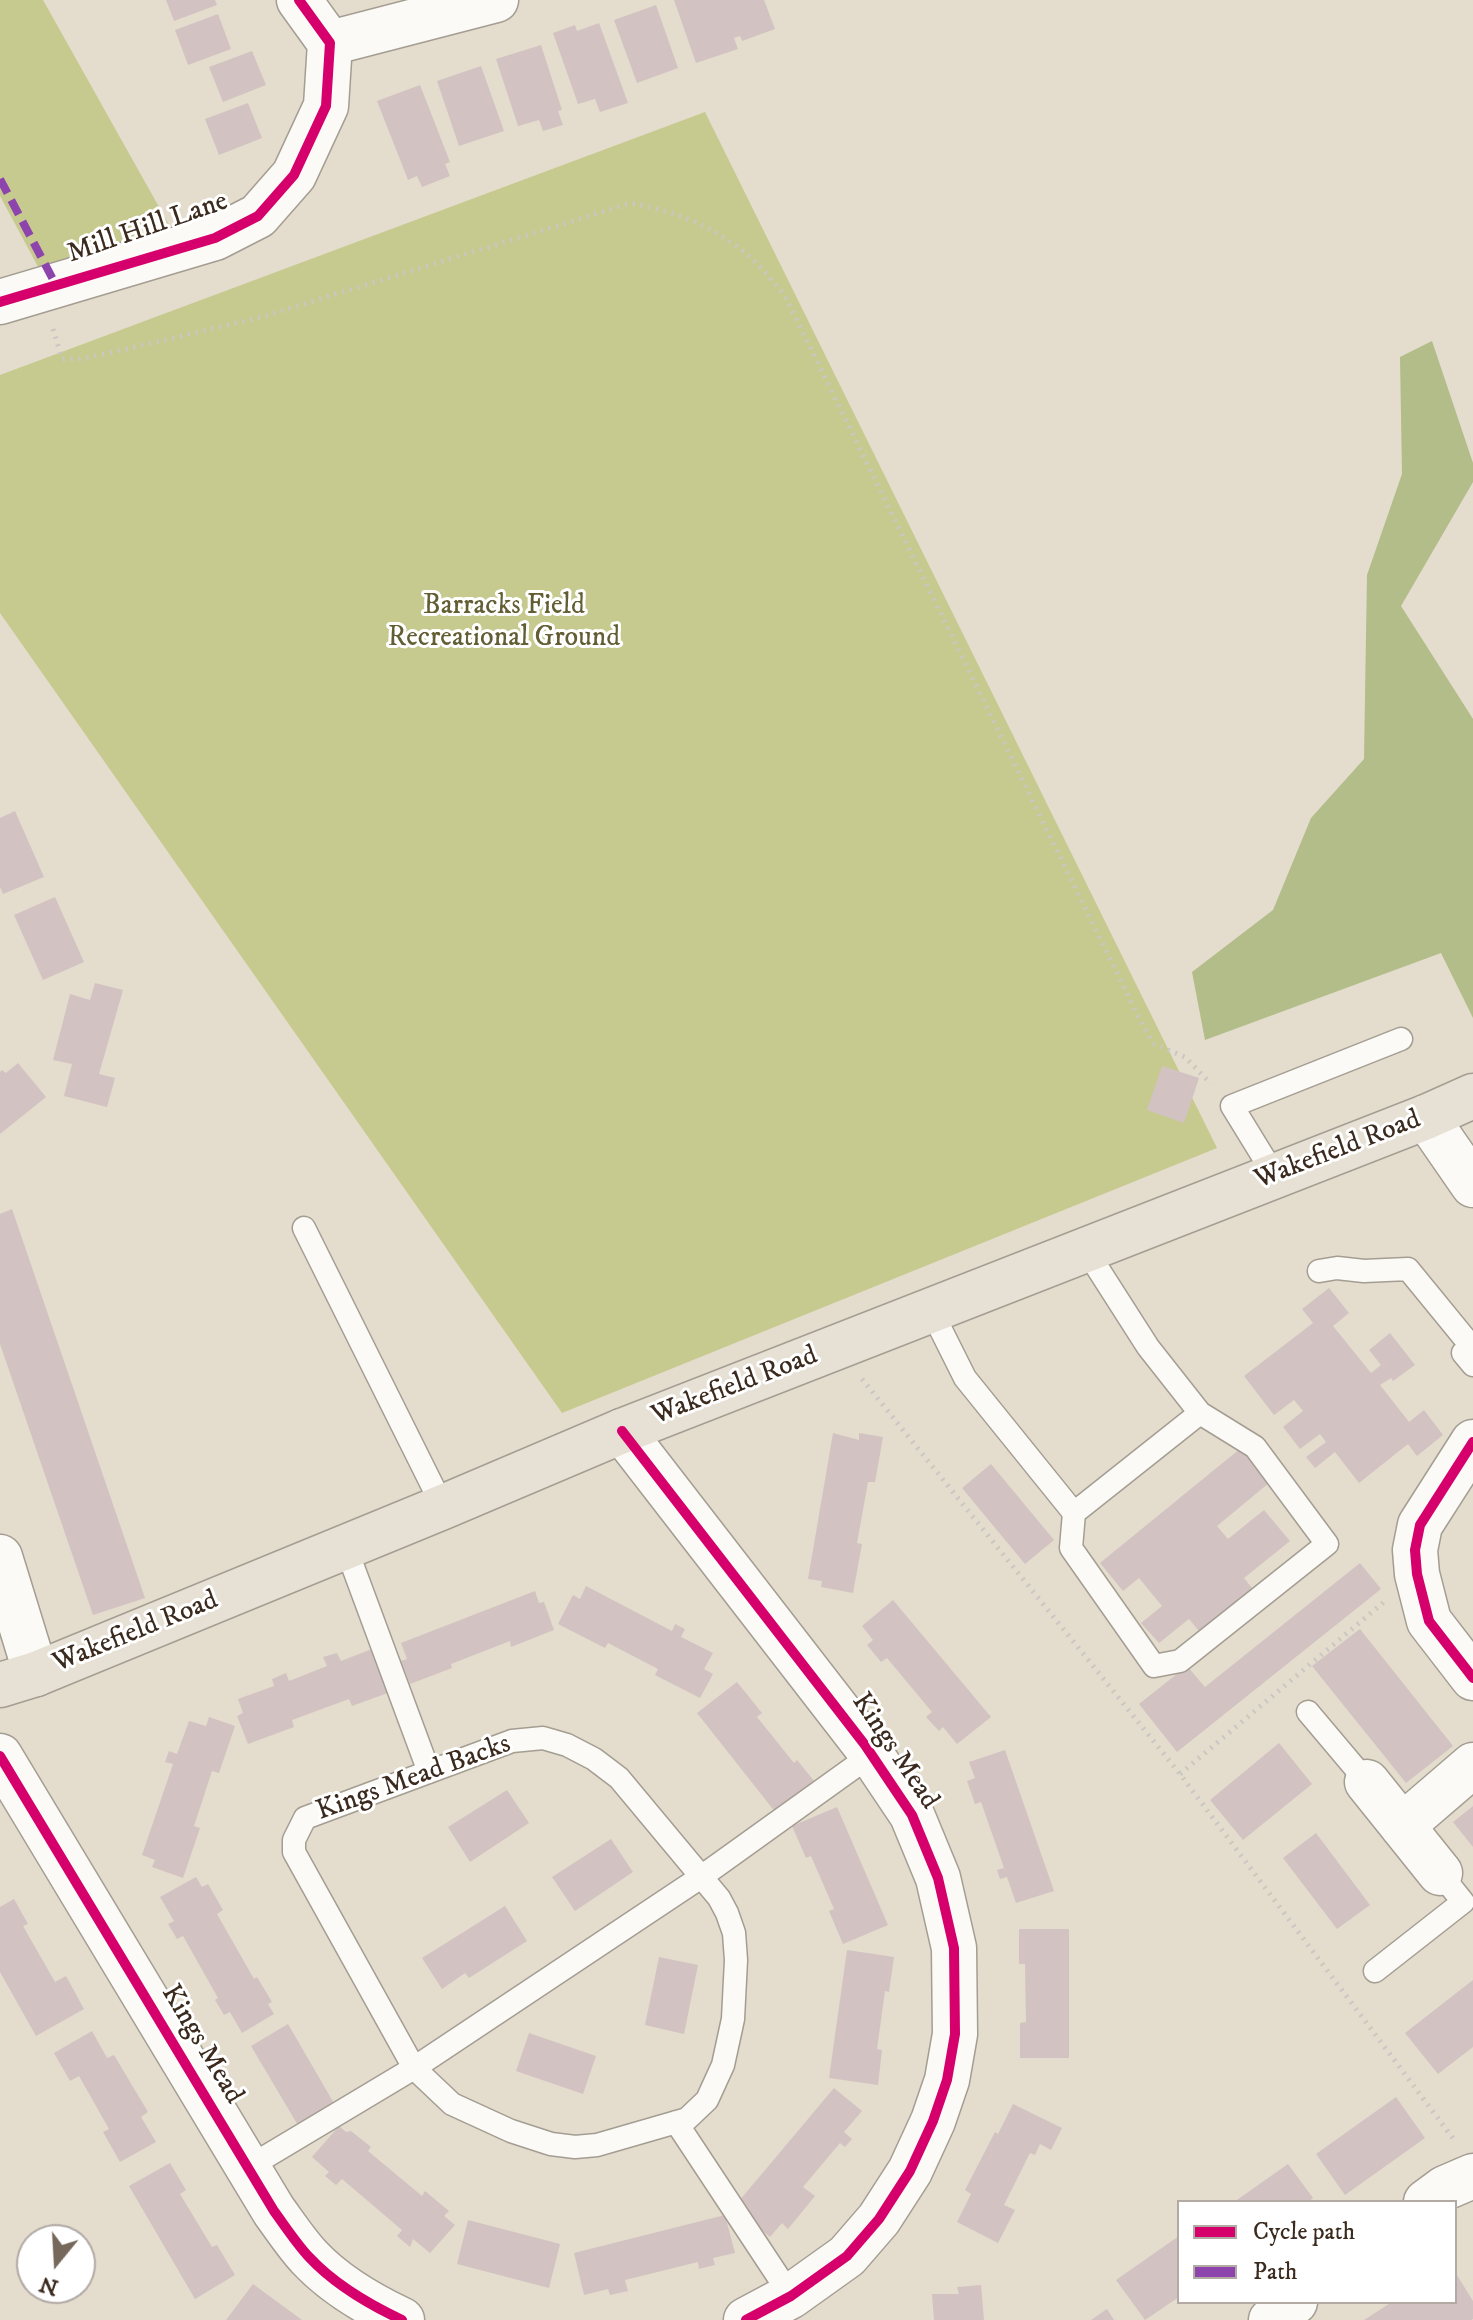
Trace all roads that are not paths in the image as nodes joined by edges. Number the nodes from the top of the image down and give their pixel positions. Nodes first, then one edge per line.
1 (299, 0) edge
2 (496, 0) edge
3 (330, 43) junction
4 (0, 302) edge
5 (1401, 1039) dead end
6 (1473, 1096) edge
7 (1426, 1117) junction
8 (1275, 1176) junction
9 (1473, 1185) edge
10 (304, 1228) dead end
11 (1086, 1250) junction
12 (1319, 1271) dead end
13 (931, 1310) junction
14 (1473, 1365) edge
15 (1200, 1413) junction
16 (622, 1431) junction
17 (1473, 1442) edge
18 (443, 1507) junction
19 (1074, 1513) junction
20 (346, 1548) junction
21 (0, 1557) edge
22 (1473, 1678) edge
23 (18, 1679) edge
24 (1308, 1712) dead end
25 (871, 1755) junction
26 (0, 1756) edge
27 (1473, 1765) edge
28 (429, 1772) junction
29 (1367, 1782) joint
30 (1402, 1826) junction
31 (1440, 1873) joint
32 (701, 1877) junction
33 (1375, 1971) dead end
34 (414, 2068) junction
35 (676, 2122) junction
36 (1468, 2164) edge
37 (247, 2168) junction
38 (1429, 2200) edge
39 (1292, 2304) edge
40 (800, 2308) edge
41 (402, 2320) edge
42 (746, 2320) edge
43 (1271, 2320) edge

1 - 3 street
2 - 3 street
3 - 4 street, Mill Hill Lane
5 - 8 lane
6 - 7 main road, Wakefield Road
7 - 8 main road, Wakefield Road
7 - 9 street
8 - 11 main road, Wakefield Road
10 - 18 lane
11 - 13 main road, Wakefield Road
11 - 15 lane
12 - 14 lane
13 - 16 main road, Wakefield Road
13 - 19 lane
15 - 19 lane
15 - 19 lane
16 - 18 main road, Wakefield Road
16 - 25 street, Kings Mead
17 - 22 street
18 - 20 main road, Wakefield Road
20 - 23 main road, Wakefield Road
20 - 28 lane
21 - 23 street
24 - 29 lane
25 - 32 lane
25 - 40 street, Kings Mead
26 - 37 street, Kings Mead
27 - 30 street
28 - 32 lane, Kings Mead Backs
28 - 34 lane, Kings Mead Backs
29 - 30 street
30 - 31 street
31 - 33 lane
32 - 34 lane
32 - 35 lane, Kings Mead Backs
34 - 35 lane, Kings Mead Backs
34 - 37 lane
35 - 40 lane
36 - 38 street
37 - 41 street, Kings Mead
39 - 43 street
40 - 42 street, Kings Mead

